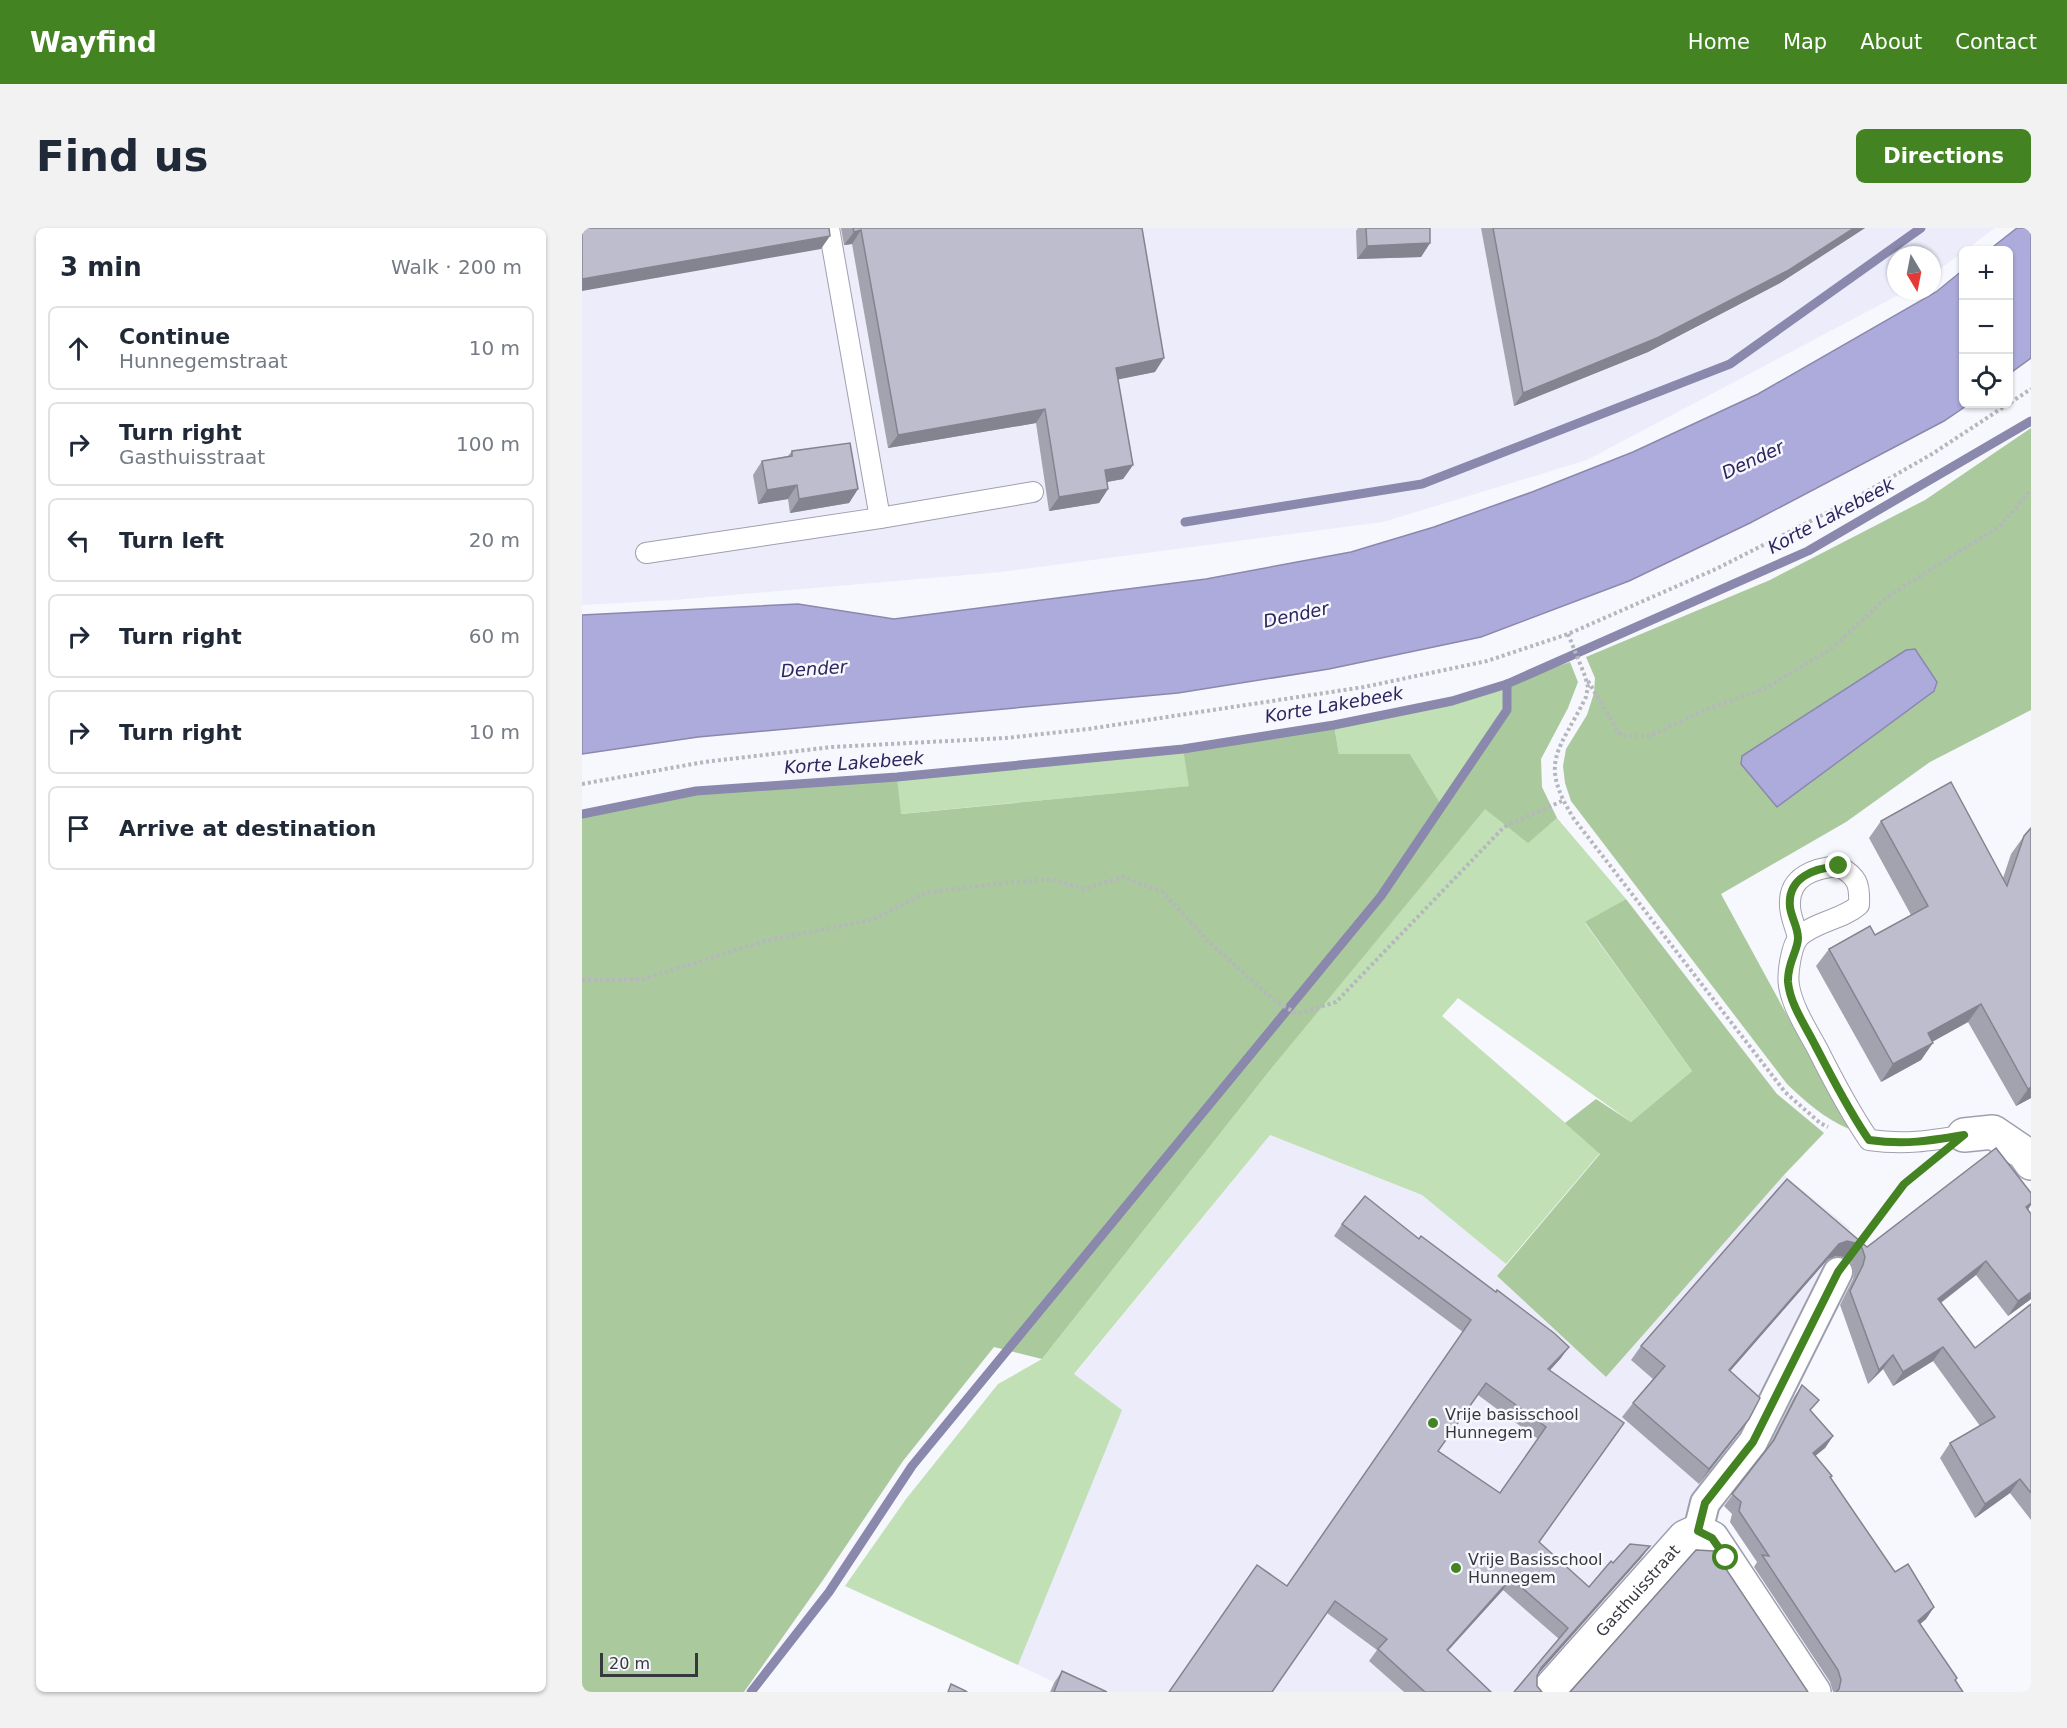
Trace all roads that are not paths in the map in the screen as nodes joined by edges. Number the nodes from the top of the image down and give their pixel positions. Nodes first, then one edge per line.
1 (829, 228) edge
2 (1033, 492) dead end
3 (880, 518) junction
4 (646, 553) dead end
5 (1798, 938) dead end
6 (1964, 1135) joint
7 (2031, 1163) edge
8 (1838, 1272) edge
9 (1698, 1531) junction
10 (1547, 1692) edge
11 (1814, 1692) edge

1 - 3 lane
2 - 3 lane
3 - 4 lane
5 - 6 lane
6 - 7 street
8 - 9 street, Gasthuisstraat
9 - 10 street, Gasthuisstraat
9 - 11 street

